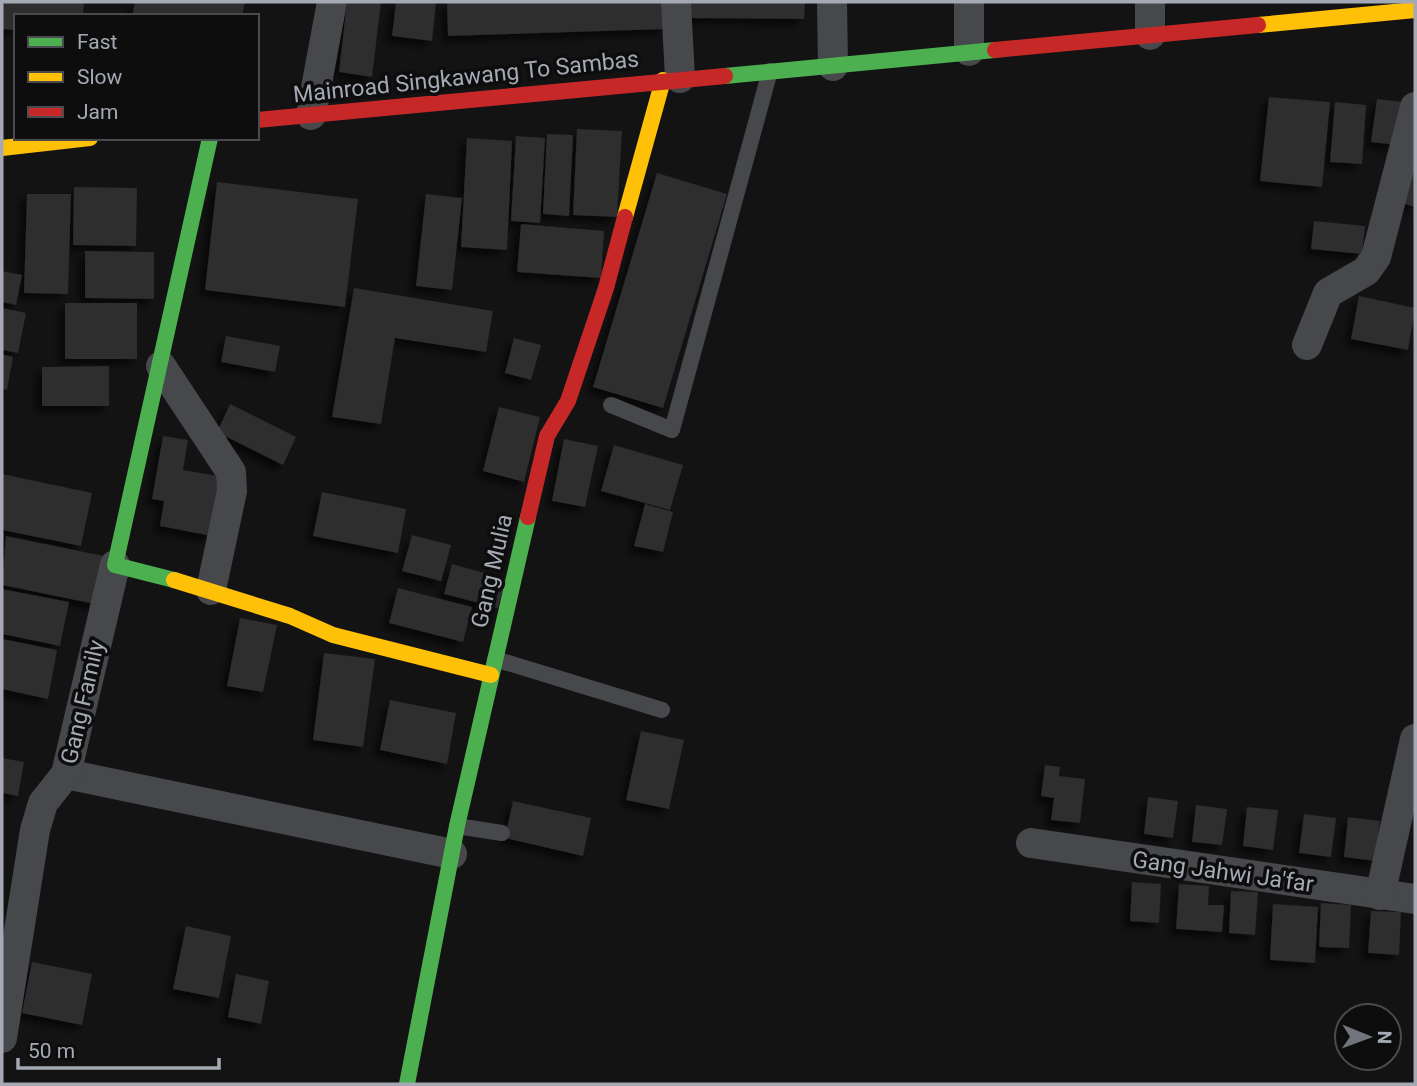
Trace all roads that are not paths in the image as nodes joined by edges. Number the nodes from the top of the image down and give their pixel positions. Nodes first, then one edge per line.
1 (332, 2) edge
2 (676, 2) edge
3 (832, 2) edge
4 (969, 2) edge
5 (1150, 2) edge
6 (1415, 10) edge
7 (1150, 35) junction
8 (969, 51) junction
9 (833, 66) junction
10 (770, 71) junction
11 (671, 79) junction
12 (1415, 107) edge
13 (311, 115) junction
14 (259, 120) edge
15 (72, 140) edge
16 (210, 140) edge
17 (2, 148) edge
18 (1307, 345) dead end
19 (161, 366) junction
20 (611, 405) dead end
21 (115, 565) junction
22 (211, 590) junction
23 (493, 667) junction
24 (662, 710) dead end
25 (1415, 739) edge
26 (66, 774) junction
27 (502, 833) dead end
28 (454, 840) junction
29 (1031, 844) dead end
30 (1380, 895) junction
31 (1415, 899) edge
32 (2, 1038) edge
33 (407, 1084) edge

1 - 13 street
2 - 11 street
3 - 9 street
4 - 8 street
5 - 7 street
6 - 7 main road, Mainroad Singkawang To Sambas
7 - 8 main road, Mainroad Singkawang To Sambas
8 - 9 main road, Mainroad Singkawang To Sambas
9 - 10 main road, Mainroad Singkawang To Sambas
10 - 11 main road, Mainroad Singkawang To Sambas
10 - 20 lane
11 - 13 main road, Mainroad Singkawang To Sambas
11 - 23 main road, Gang Mulia
12 - 18 street
13 - 14 main road, Mainroad Singkawang To Sambas
15 - 17 main road
16 - 19 main road, Gang Family
19 - 21 main road, Gang Family
19 - 22 street
21 - 22 main road
21 - 26 street, Gang Family
22 - 23 main road
23 - 24 lane
23 - 28 main road, Gang Mulia
25 - 30 street
26 - 28 street
26 - 32 street, Gang Family
27 - 28 lane
28 - 33 main road, Gang Mulia
29 - 30 street, Gang Jahwi Ja'far
30 - 31 street, Gang Jahwi Ja'far

